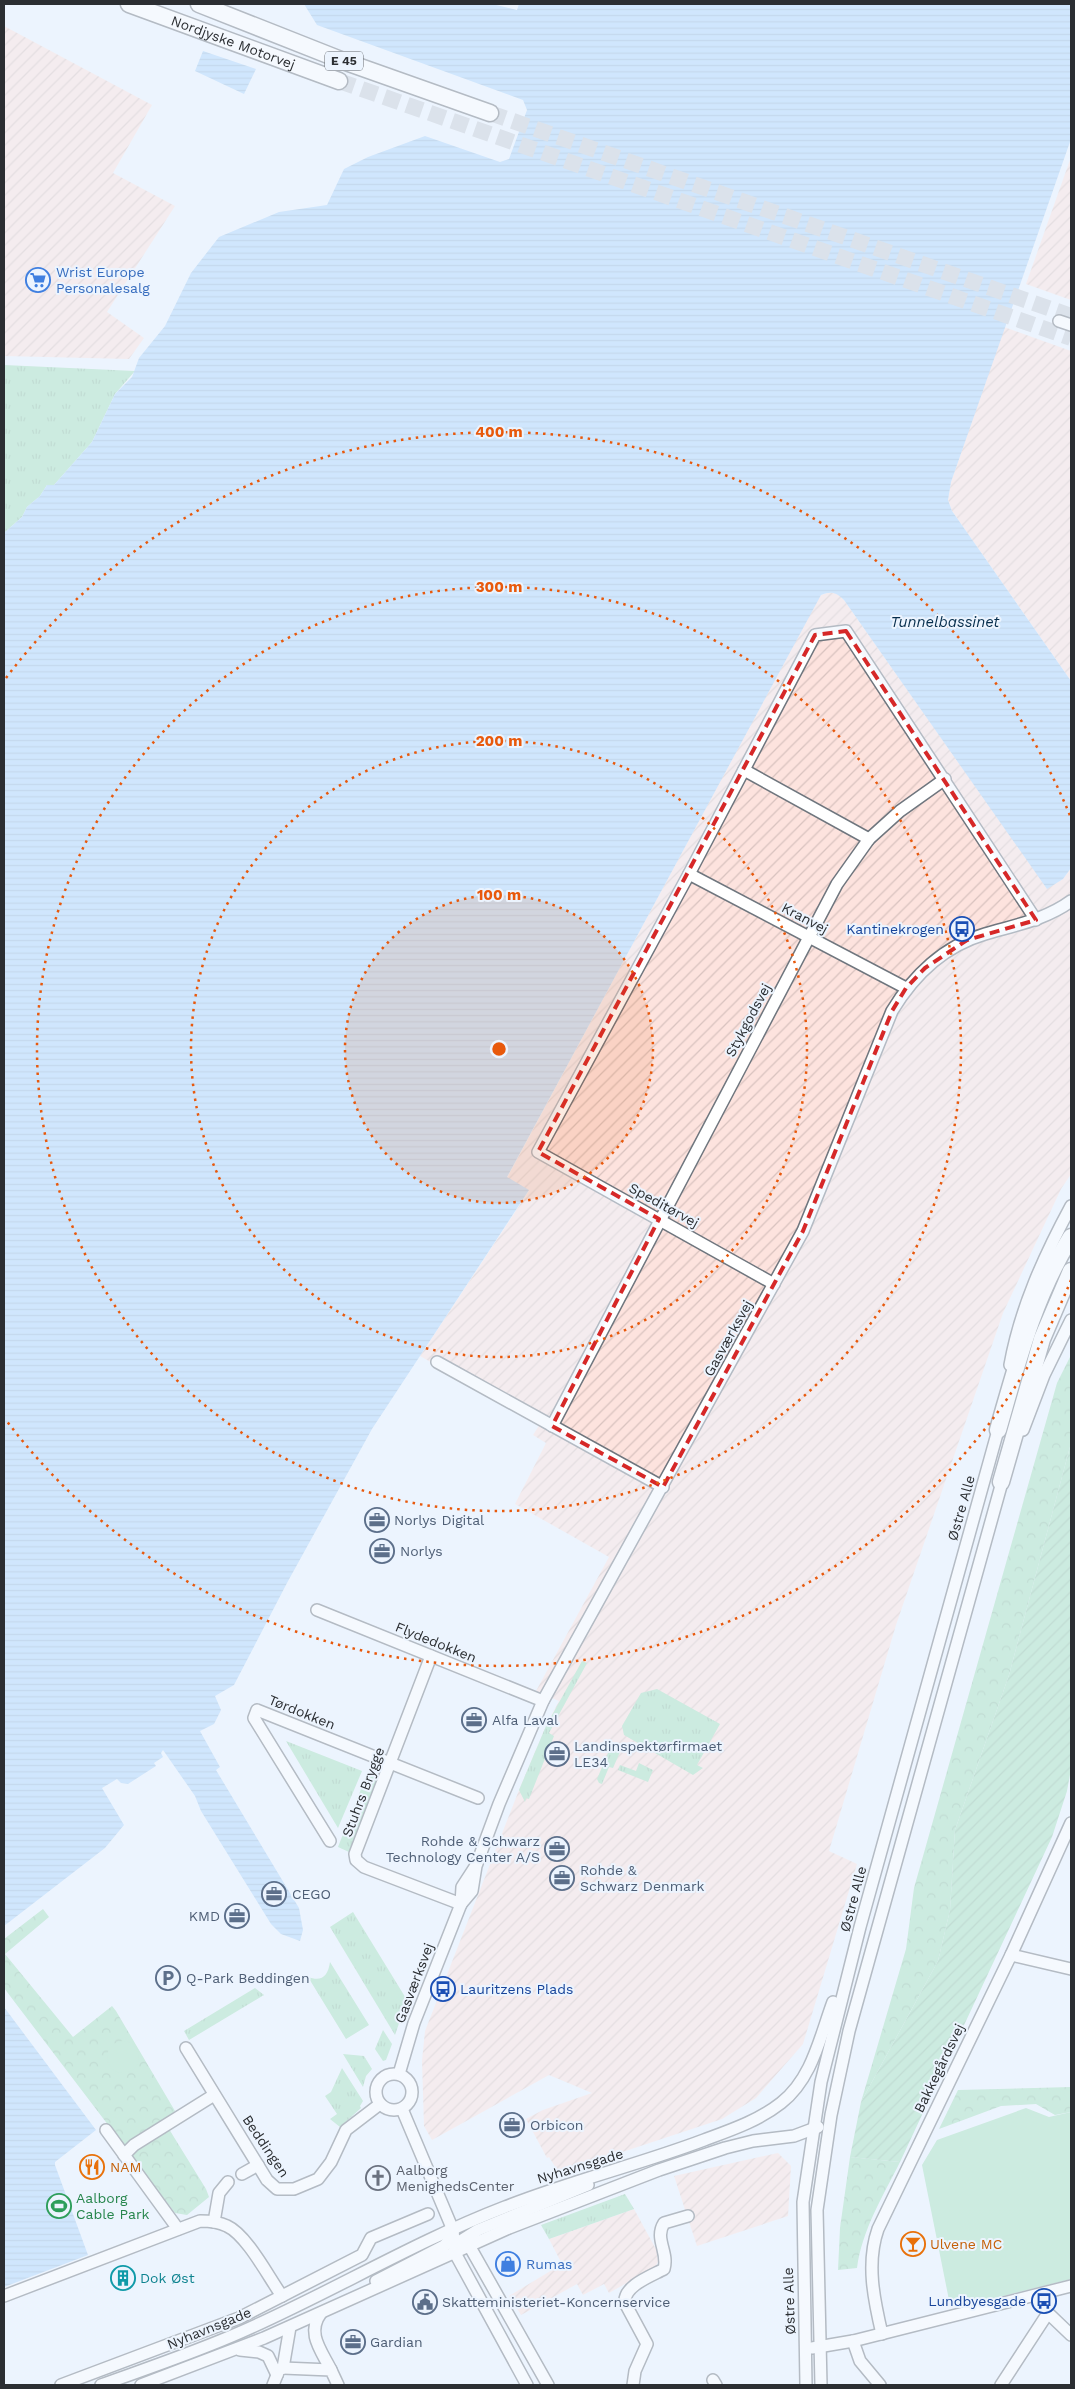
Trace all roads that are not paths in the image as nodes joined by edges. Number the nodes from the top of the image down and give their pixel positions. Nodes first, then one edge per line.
1 (129, 4) edge
2 (199, 4) edge
3 (339, 81) tunnel mouth
4 (490, 113) tunnel mouth
5 (1059, 320) dead end
6 (1071, 325) edge
7 (744, 770) junction
8 (945, 779) junction
9 (869, 839) junction
10 (690, 874) junction
11 (1071, 901) edge
12 (1036, 920) junction
13 (809, 938) junction
14 (906, 988) junction
15 (1071, 1206) edge
16 (659, 1219) junction
17 (1071, 1237) edge
18 (1071, 1271) edge
19 (774, 1284) junction
20 (1071, 1320) edge
21 (437, 1362) dead end
22 (552, 1426) junction
23 (998, 1430) junction
24 (1001, 1482) junction
25 (663, 1487) junction
26 (317, 1610) dead end
27 (431, 1656) junction
28 (544, 1701) junction
29 (390, 1763) junction
30 (478, 1798) dead end
31 (1071, 1823) edge
32 (330, 1841) dead end
33 (460, 1904) junction
34 (860, 1927) junction
35 (1011, 1955) junction
36 (1071, 1969) edge
37 (186, 2048) dead end
38 (399, 2074) junction
39 (214, 2095) junction
40 (380, 2104) junction
41 (402, 2109) junction
42 (831, 2115) junction
43 (106, 2130) dead end
44 (812, 2130) junction
45 (124, 2155) junction
46 (654, 2159) junction
47 (258, 2166) junction
48 (242, 2174) dead end
49 (228, 2182) dead end
50 (428, 2214) dead end
51 (688, 2216) dead end
52 (214, 2222) junction
53 (178, 2229) junction
54 (453, 2230) junction
55 (467, 2241) junction
56 (455, 2252) junction
57 (1071, 2286) edge
58 (4, 2296) edge
59 (282, 2296) junction
60 (321, 2313) junction
61 (290, 2327) junction
62 (882, 2334) junction
63 (1071, 2335) edge
64 (853, 2341) junction
65 (820, 2347) junction
66 (805, 2348) junction
67 (238, 2349) junction
68 (331, 2370) junction
69 (277, 2376) edge
70 (61, 2385) edge
71 (101, 2385) edge
72 (142, 2385) edge
73 (338, 2385) edge
74 (527, 2385) edge
75 (548, 2385) edge
76 (633, 2385) edge
77 (806, 2385) edge
78 (821, 2385) edge
79 (880, 2385) edge
80 (1001, 2385) edge

1 - 3 highway, Nordjyske Motorvej / E 45
2 - 4 highway, Nordjyske Motorvej / E 45
5 - 6 street
7 - 8 street
7 - 9 street
7 - 10 street
8 - 9 street, Stykgodsvej
8 - 12 street
9 - 13 street, Stykgodsvej
10 - 13 street, Kranvej
10 - 16 street, Speditørvej
11 - 12 street, Gasværksvej
12 - 14 street, Gasværksvej
13 - 14 street, Kranvej
13 - 16 street, Stykgodsvej
14 - 19 street, Gasværksvej
15 - 23 street, Østre Alle
16 - 19 street, Speditørvej
16 - 22 street
17 - 23 highway
18 - 24 highway
19 - 25 street, Gasværksvej
20 - 24 street
21 - 22 street
22 - 25 street
23 - 34 street, Østre Alle
24 - 42 street
25 - 28 street, Gasværksvej
26 - 27 street, Flydedokken
27 - 28 street, Flydedokken
27 - 29 street, Stuhrs Brygge
28 - 33 street, Gasværksvej
29 - 30 street, Tørdokken
29 - 32 street, Tørdokken
29 - 33 street, Stuhrs Brygge
31 - 35 street, Bakkegårdsvej
33 - 38 street, Gasværksvej
34 - 44 street, Østre Alle
34 - 46 street, Nyhavnsgade
35 - 36 street
35 - 62 street, Bakkegårdsvej
37 - 39 street, Beddingen
38 - 40 street
38 - 41 street
39 - 45 street
39 - 47 street, Beddingen
40 - 41 street
40 - 47 street, Beddingen
41 - 54 street
42 - 44 street, Nyhavnsgade
42 - 65 street
43 - 45 street
44 - 55 street, Nyhavnsgade
44 - 66 street, Østre Alle
45 - 53 street
46 - 54 street, Nyhavnsgade
46 - 55 street
47 - 48 street
49 - 52 street
50 - 59 street
51 - 76 street
52 - 53 street
52 - 59 street
53 - 58 street
54 - 55 street
54 - 56 street
54 - 60 street
54 - 71 street, Nyhavnsgade
55 - 56 street, Nyhavnsgade
55 - 75 street
56 - 60 street, Nyhavnsgade
56 - 74 street
57 - 62 street
59 - 70 street
60 - 61 street, Nyhavnsgade
60 - 68 street
61 - 67 street, Nyhavnsgade
61 - 69 street
62 - 64 street
63 - 80 street
64 - 65 street
64 - 79 street
65 - 66 street
65 - 78 street
66 - 77 street, Østre Alle
67 - 69 street
67 - 72 street, Nyhavnsgade
68 - 69 street
68 - 73 street

